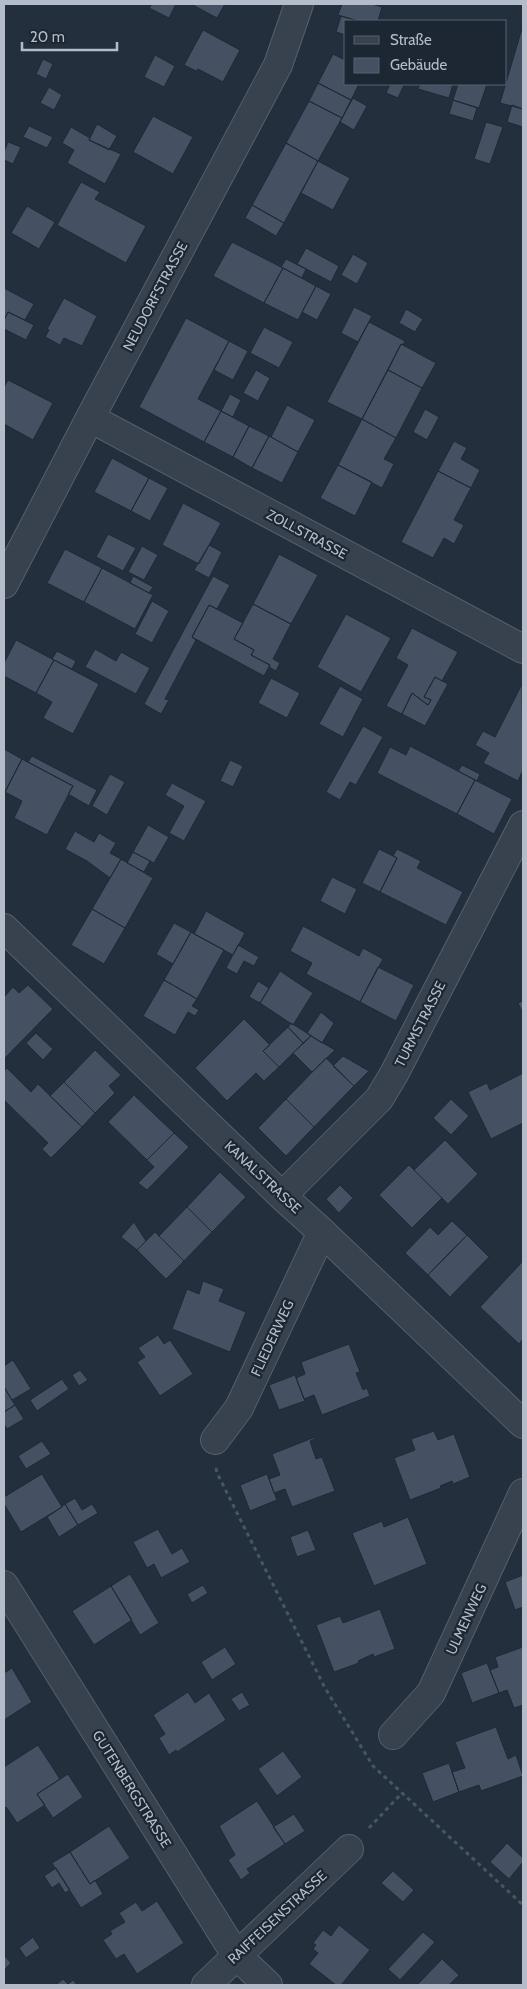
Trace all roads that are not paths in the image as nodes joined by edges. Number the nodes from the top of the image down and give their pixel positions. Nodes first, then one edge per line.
1 (299, 4) edge
2 (90, 418) junction
3 (4, 584) edge
4 (523, 649) edge
5 (523, 825) edge
6 (4, 928) edge
7 (282, 1196) junction
8 (322, 1232) junction
9 (523, 1424) edge
10 (215, 1440) road end
11 (523, 1493) edge
12 (4, 1585) edge
13 (393, 1736) dead end
14 (350, 1849) road end
15 (236, 1955) junction
16 (206, 1985) edge
17 (268, 1985) edge

1 - 2 street, NEUDORFSTRASSE
2 - 3 street, NEUDORFSTRASSE
2 - 4 street, ZOLLSTRASSE
5 - 7 street, TURMSTRASSE
6 - 7 street, KANALSTRASSE
7 - 8 street, KANALSTRASSE
8 - 9 street, KANALSTRASSE
8 - 10 street, FLIEDERWEG
11 - 13 street, ULMENWEG
12 - 15 street, GUTENBERGSTRASSE
14 - 15 street, RAIFFEISENSTRASSE
15 - 16 street, RAIFFEISENSTRASSE
15 - 17 street, GUTENBERGSTRASSE

